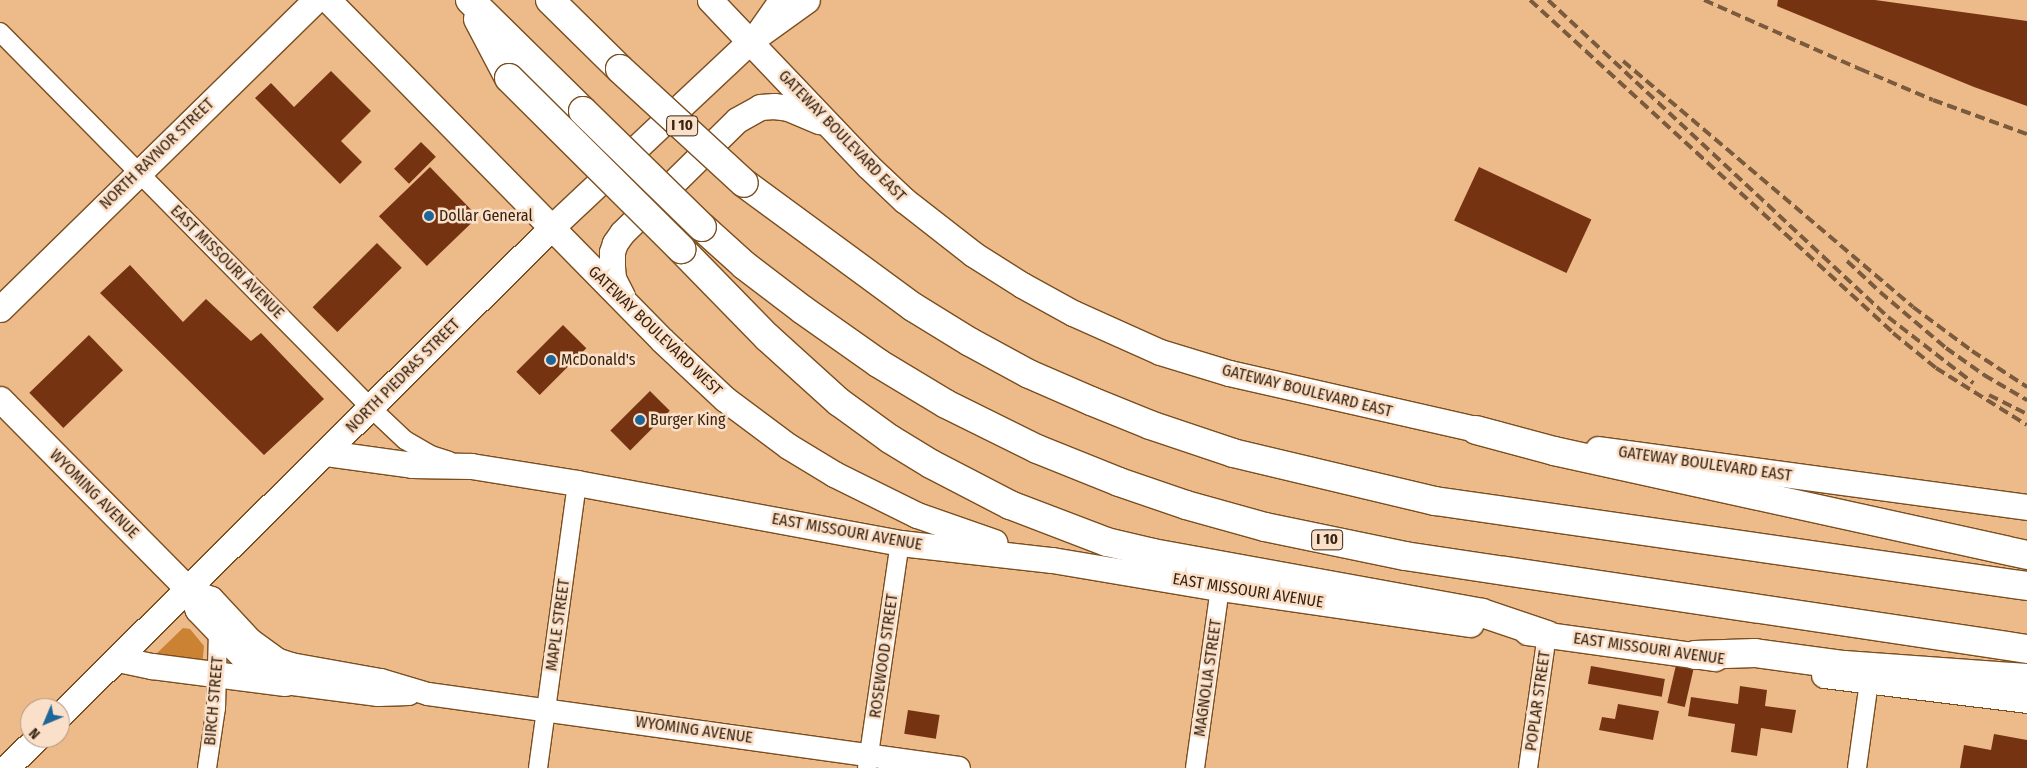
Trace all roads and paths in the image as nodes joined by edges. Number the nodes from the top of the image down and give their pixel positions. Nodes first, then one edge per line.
1 (316, 0) edge
2 (328, 0) edge
3 (469, 0) edge
4 (550, 0) edge
5 (710, 0) edge
6 (778, 0) edge
7 (807, 0) edge
8 (0, 32) edge
9 (750, 41) junction
10 (830, 126) junction
11 (138, 173) junction
12 (551, 228) junction
13 (625, 302) junction
14 (0, 309) edge
15 (0, 399) edge
16 (372, 408) junction
17 (1476, 430) junction
18 (326, 453) junction
19 (471, 466) junction
20 (577, 483) junction
21 (2027, 507) edge
22 (900, 543) junction
23 (2027, 555) edge
24 (1052, 560) junction
25 (2027, 586) edge
26 (1220, 588) junction
27 (188, 589) junction
28 (218, 634) junction
29 (1547, 635) junction
30 (2027, 649) edge
31 (1696, 655) junction
32 (118, 659) junction
33 (217, 675) junction
34 (317, 677) junction
35 (2027, 678) edge
36 (285, 682) junction
37 (1869, 682) junction
38 (2027, 700) edge
39 (70, 705) edge
40 (547, 709) junction
41 (26, 748) edge
42 (868, 762) edge
43 (0, 765) edge
44 (5, 768) edge
45 (207, 768) edge
46 (538, 768) edge
47 (959, 768) edge
48 (1196, 768) edge
49 (1528, 768) edge
50 (1857, 768) edge

1 - 11 main road, NORTH RAYNOR STREET
2 - 12 main road, GATEWAY BOULEVARD WEST
3 - 29 highway, bridge
3 - 30 highway, I 10, bridge
4 - 25 highway, I 10, bridge
5 - 9 main road, GATEWAY BOULEVARD EAST
6 - 9 street, NORTH PIEDRAS STREET
7 - 9 main road, NORTH PIEDRAS STREET
8 - 11 street, EAST MISSOURI AVENUE
9 - 10 main road, GATEWAY BOULEVARD EAST
9 - 12 main road, NORTH PIEDRAS STREET
10 - 13 main road
10 - 17 main road, GATEWAY BOULEVARD EAST
11 - 14 main road, NORTH RAYNOR STREET
11 - 16 street, EAST MISSOURI AVENUE
12 - 13 main road, GATEWAY BOULEVARD WEST
12 - 16 main road, NORTH PIEDRAS STREET
13 - 24 main road, GATEWAY BOULEVARD WEST
15 - 27 main road, WYOMING AVENUE
16 - 18 main road, NORTH PIEDRAS STREET
16 - 19 street, EAST MISSOURI AVENUE
17 - 21 main road, GATEWAY BOULEVARD EAST
17 - 23 highway
18 - 19 main road, EAST MISSOURI AVENUE
18 - 27 main road, NORTH PIEDRAS STREET
19 - 20 main road, EAST MISSOURI AVENUE
20 - 22 main road, EAST MISSOURI AVENUE
20 - 40 street, MAPLE STREET
22 - 24 main road, EAST MISSOURI AVENUE
22 - 42 street, ROSEWOOD STREET
24 - 26 main road, EAST MISSOURI AVENUE
26 - 29 main road, EAST MISSOURI AVENUE
26 - 48 street, MAGNOLIA STREET
27 - 28 street, WYOMING AVENUE
27 - 32 main road, NORTH PIEDRAS STREET
27 - 34 street, WYOMING AVENUE
28 - 33 street, BIRCH STREET
28 - 36 street, WYOMING AVENUE
29 - 31 main road, EAST MISSOURI AVENUE
29 - 49 street, POPLAR STREET
31 - 35 highway
31 - 37 main road, EAST MISSOURI AVENUE
32 - 33 main road
32 - 39 main road, NORTH PIEDRAS STREET
33 - 36 main road
33 - 45 street, BIRCH STREET
34 - 36 street, WYOMING AVENUE
34 - 40 street, WYOMING AVENUE
37 - 38 main road, EAST MISSOURI AVENUE
37 - 50 street
40 - 42 street, WYOMING AVENUE
40 - 46 street, MAPLE STREET
41 - 44 main road
42 - 47 street, WYOMING AVENUE
43 - 44 street

